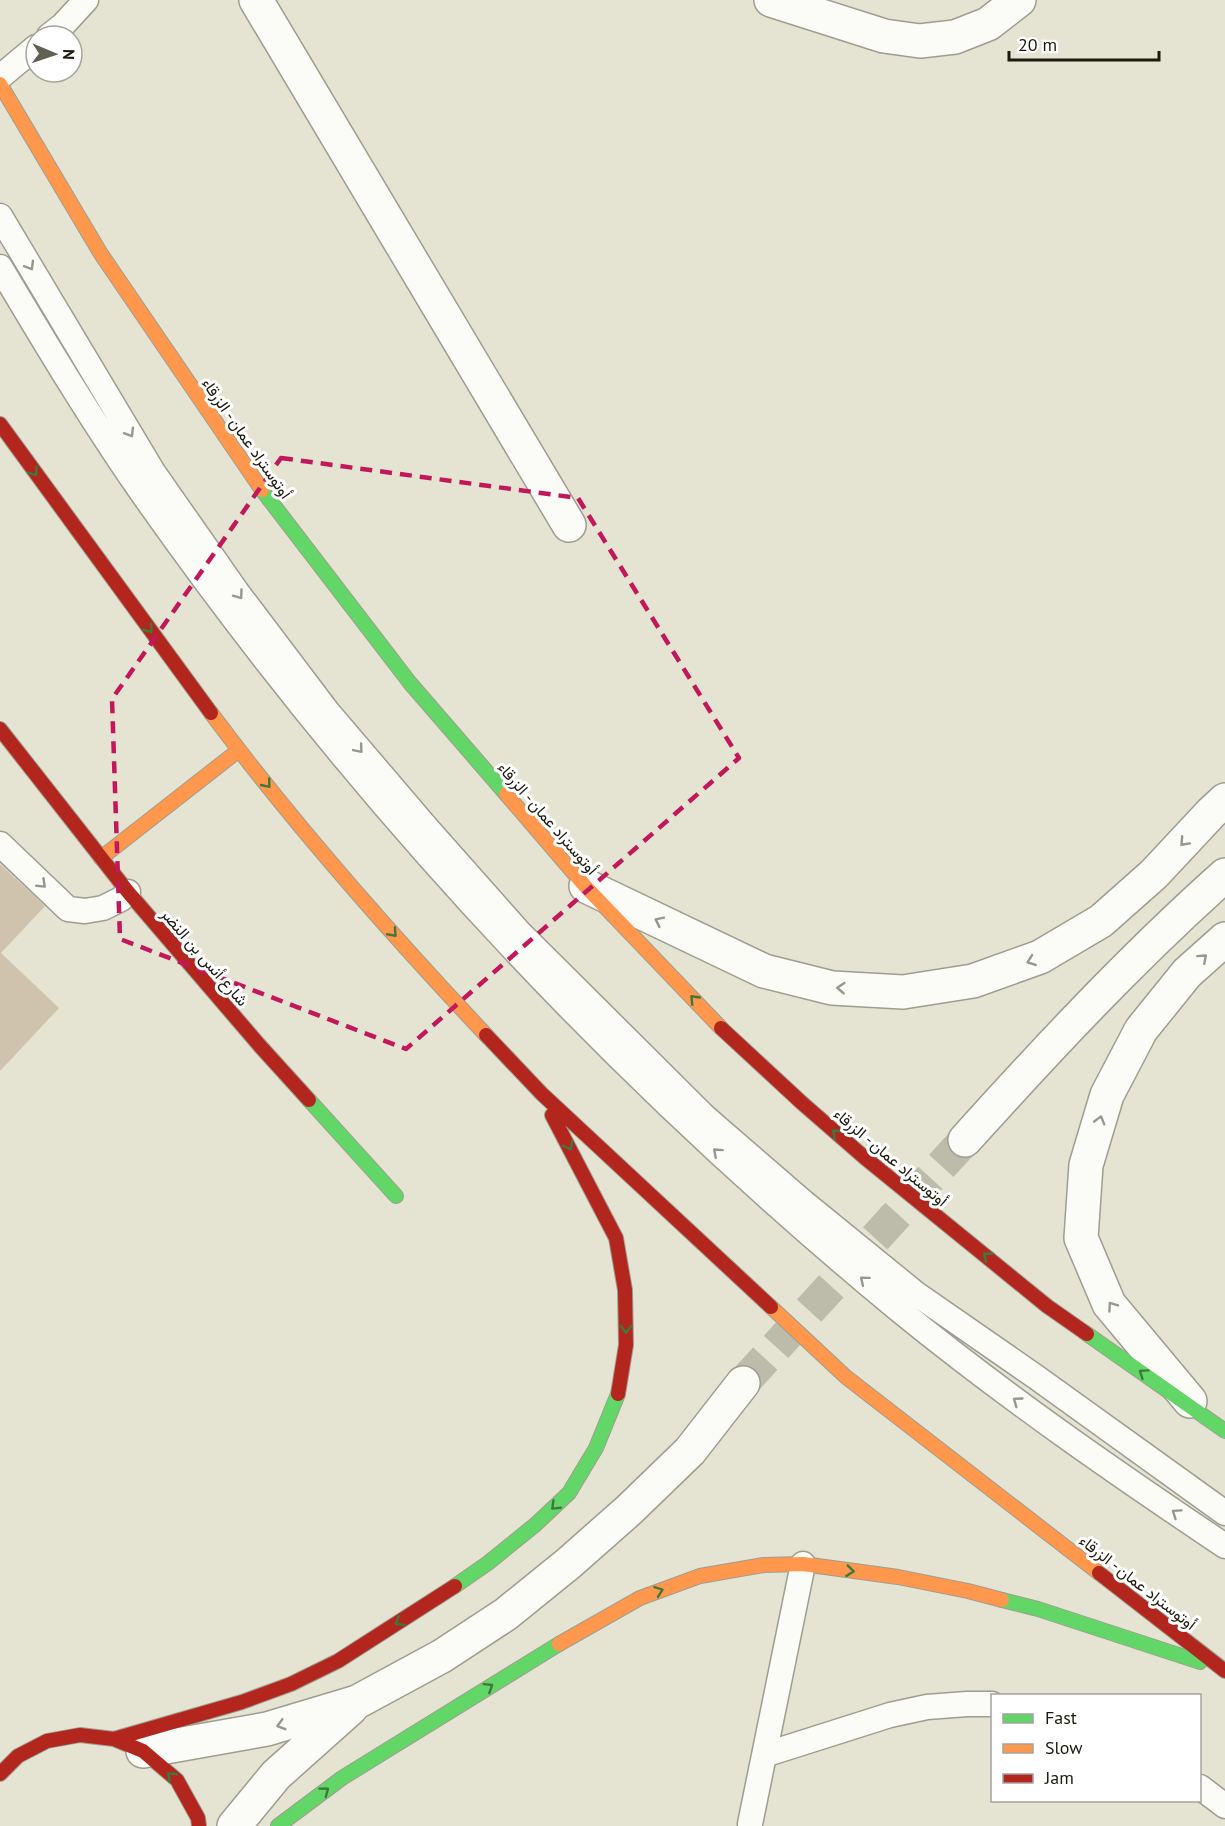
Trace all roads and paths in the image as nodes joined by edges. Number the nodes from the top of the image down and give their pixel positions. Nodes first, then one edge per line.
1 (86, 0) edge
2 (256, 0) edge
3 (771, 0) edge
4 (1019, 0) edge
5 (64, 24) edge
6 (24, 57) edge
7 (0, 77) edge
8 (0, 84) edge
9 (0, 216) edge
10 (0, 267) edge
11 (0, 424) edge
12 (569, 525) dead end
13 (0, 729) edge
14 (239, 750) junction
15 (1225, 800) edge
16 (0, 844) edge
17 (101, 858) junction
18 (1225, 875) edge
19 (585, 886) junction
20 (128, 892) junction
21 (1225, 939) edge
22 (542, 1094) junction
23 (965, 1140) tunnel mouth
24 (396, 1196) dead end
25 (743, 1383) tunnel mouth
26 (1214, 1423) edge
27 (1225, 1513) edge
28 (1225, 1546) edge
29 (803, 1564) junction
30 (1224, 1670) edge
31 (357, 1702) junction
32 (991, 1704) edge
33 (128, 1745) junction
34 (764, 1755) junction
35 (0, 1774) edge
36 (1201, 1788) edge
37 (1225, 1806) edge
38 (750, 1824) dead end
39 (199, 1826) edge
40 (234, 1826) edge
41 (278, 1826) edge

1 - 5 lane
2 - 12 street
3 - 4 street
6 - 7 lane
8 - 19 main road, أوتوستراد عمان - الزرقاء
9 -> 27 lane
28 -> 10 lane
11 -> 14 main road, أوتوستراد عمان - الزرقاء
13 - 17 main road, شارع أنس بن النضر
14 - 17 main road
14 -> 22 main road, أوتوستراد عمان - الزرقاء
15 -> 19 street
16 -> 20 lane
17 - 20 main road, شارع أنس بن النضر
18 - 23 street
26 -> 19 main road, أوتوستراد عمان - الزرقاء
20 - 24 main road, شارع أنس بن النضر
26 -> 21 street
22 - 30 main road, أوتوستراد عمان - الزرقاء
22 -> 33 main road
25 - 31 street
29 -> 30 main road
29 - 34 lane
41 -> 29 main road
31 -> 33 street
31 - 40 street
32 - 34 lane
33 - 35 main road
39 -> 33 main road
34 - 38 lane
36 - 37 lane

